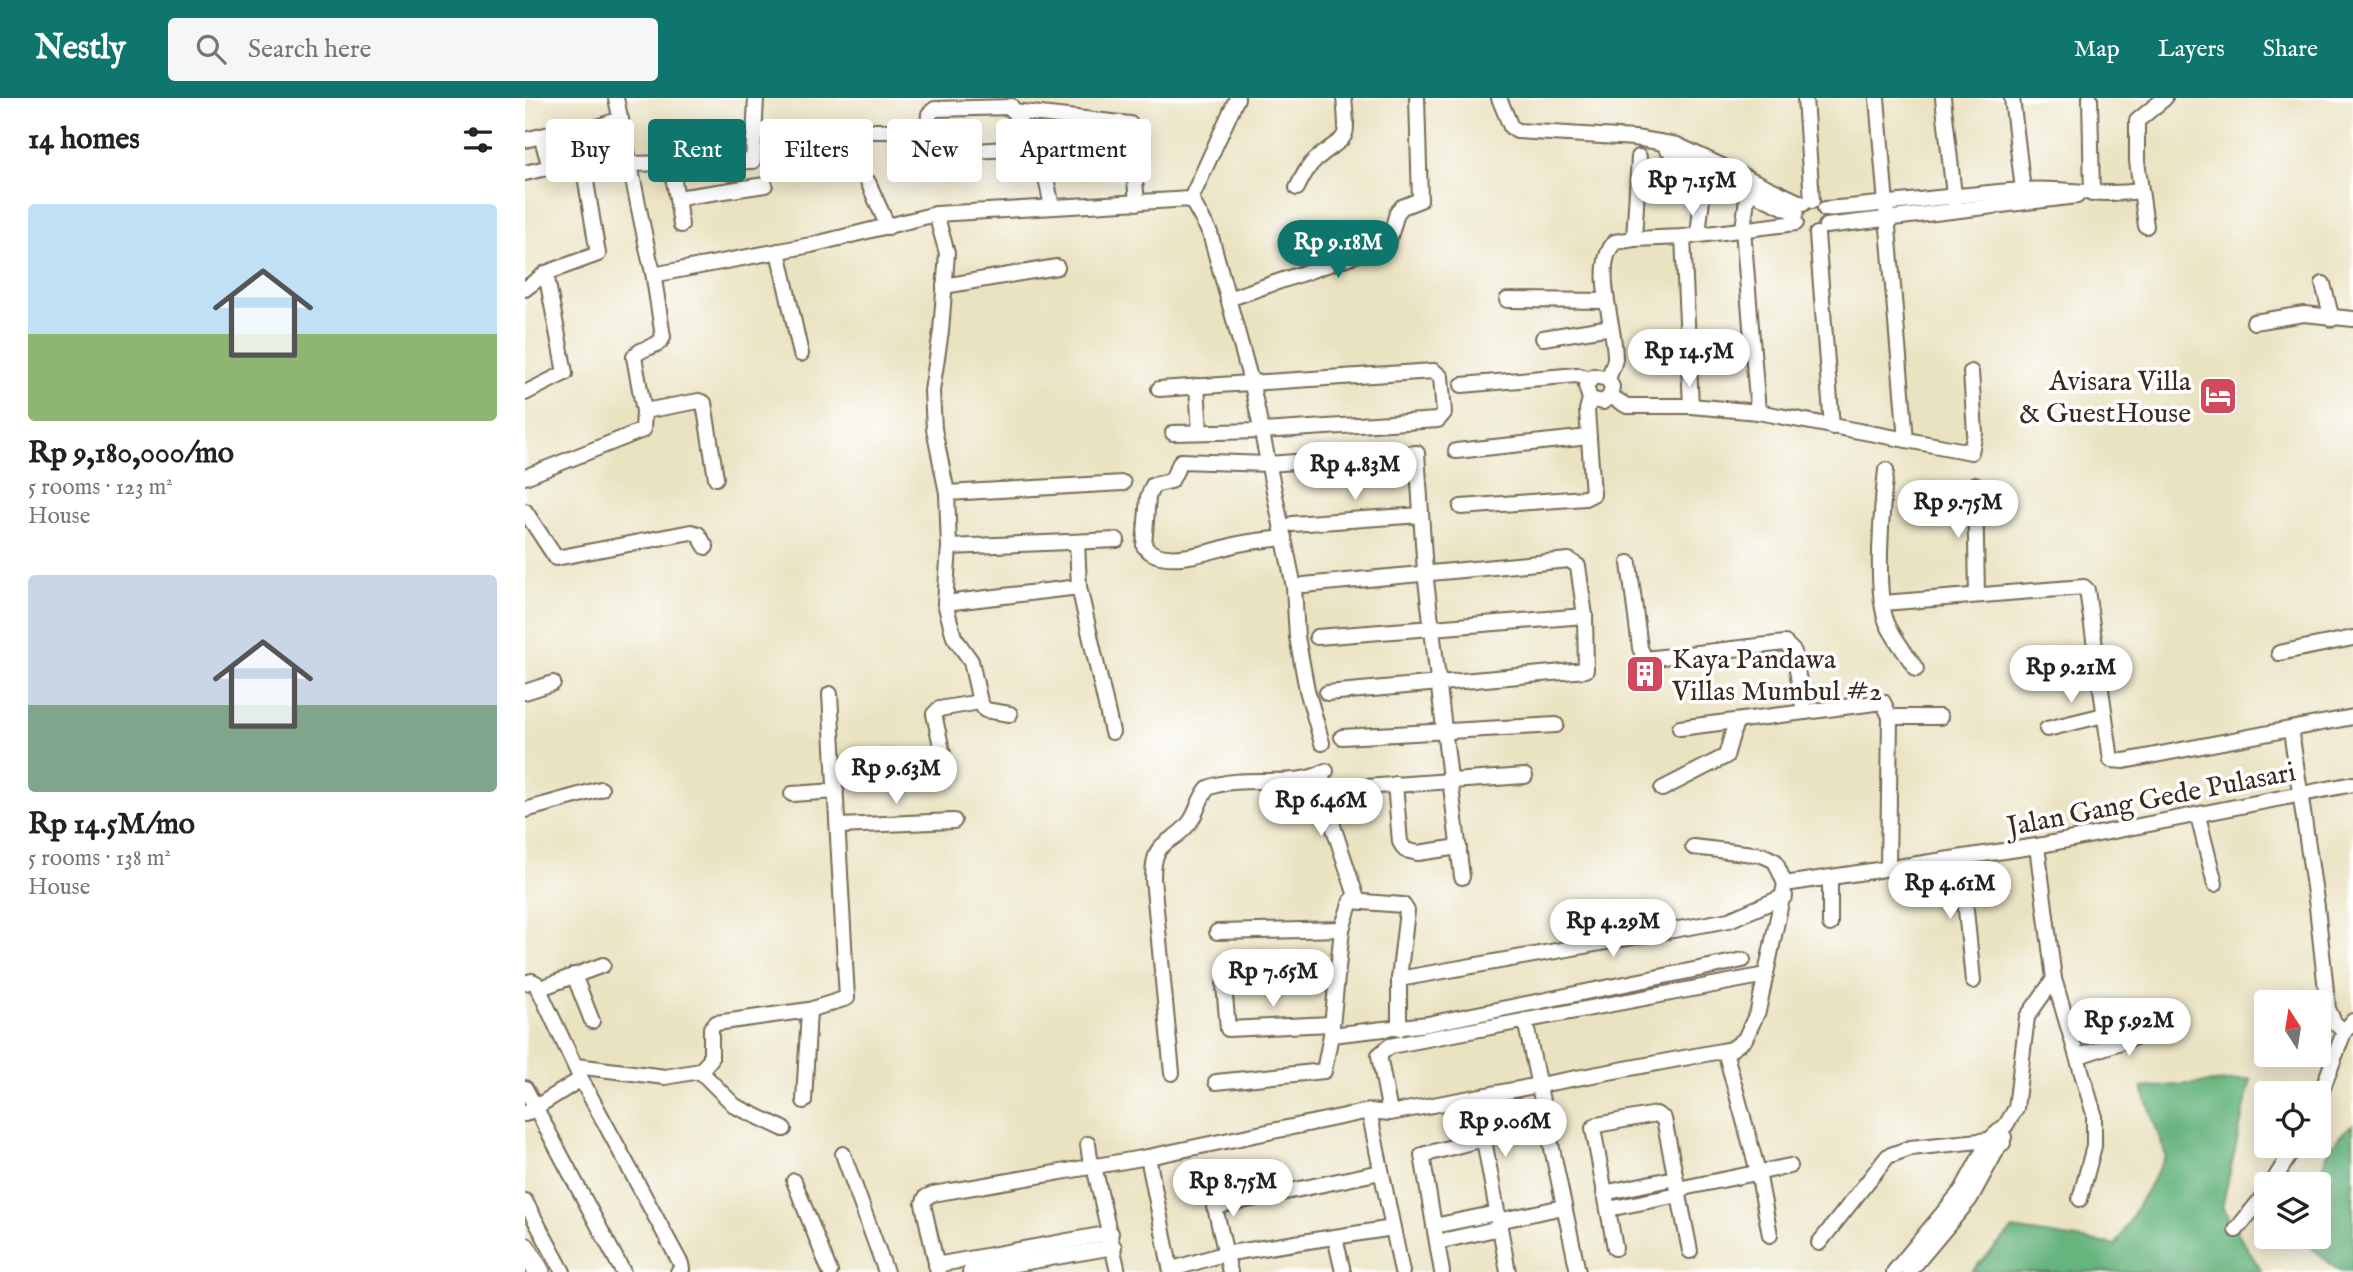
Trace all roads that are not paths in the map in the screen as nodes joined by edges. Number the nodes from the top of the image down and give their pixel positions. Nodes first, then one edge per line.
1 (616, 98) edge
2 (756, 98) edge
3 (1237, 98) edge
4 (1344, 98) edge
5 (1417, 98) edge
6 (1499, 98) edge
7 (1805, 98) edge
8 (1877, 98) edge
9 (1943, 98) edge
10 (2012, 98) edge
11 (2090, 98) edge
12 (2165, 98) edge
13 (1011, 105) edge
14 (621, 119) edge
15 (929, 119) edge
16 (757, 131) junction
17 (887, 131) edge
18 (546, 135) edge
19 (541, 136) junction
20 (525, 140) edge
21 (1658, 142) junction
22 (546, 153) edge
23 (1639, 157) dead end
24 (746, 161) edge
25 (546, 168) edge
26 (1705, 170) junction
27 (525, 173) edge
28 (584, 182) edge
29 (634, 182) edge
30 (674, 182) edge
31 (868, 182) edge
32 (765, 185) dead end
33 (1297, 188) dead end
34 (2023, 190) junction
35 (1748, 191) junction
36 (2140, 191) junction
37 (2092, 194) junction
38 (677, 198) junction
39 (1191, 199) junction
40 (1137, 203) junction
41 (1955, 203) junction
42 (1052, 207) junction
43 (1806, 210) junction
44 (1888, 210) junction
45 (936, 214) junction
46 (681, 225) dead end
47 (2146, 226) dead end
48 (888, 227) junction
49 (1743, 229) junction
50 (1822, 230) junction
51 (1691, 236) junction
52 (1634, 239) junction
53 (778, 251) junction
54 (1057, 267) dead end
55 (653, 272) junction
56 (546, 273) junction
57 (2323, 284) dead end
58 (944, 286) junction
59 (525, 289) edge
60 (1228, 299) junction
61 (1507, 300) dead end
62 (1606, 301) junction
63 (2353, 318) edge
64 (2332, 319) junction
65 (2254, 321) dead end
66 (1611, 327) junction
67 (1543, 338) dead end
68 (801, 354) dead end
69 (1971, 372) dead end
70 (1590, 379) junction
71 (1608, 379) junction
72 (1252, 385) junction
73 (1462, 385) dead end
74 (1197, 386) junction
75 (1159, 389) dead end
76 (525, 393) edge
77 (1610, 396) junction
78 (1590, 399) junction
79 (1692, 406) junction
80 (644, 411) junction
81 (1758, 412) junction
82 (1832, 427) junction
83 (1261, 431) junction
84 (1200, 432) junction
85 (1173, 433) dead end
86 (1589, 437) junction
87 (1906, 440) junction
88 (1456, 451) dead end
89 (1268, 464) junction
90 (1885, 470) dead end
91 (525, 477) edge
92 (716, 478) dead end
93 (1123, 483) dead end
94 (1975, 484) dead end
95 (947, 493) junction
96 (1461, 507) dead end
97 (525, 512) edge
98 (1421, 515) junction
99 (1292, 524) dead end
100 (1284, 538) junction
101 (1117, 540) dead end
102 (1077, 542) junction
103 (706, 547) dead end
104 (949, 547) junction
105 (1629, 564) dead end
106 (1425, 572) junction
107 (1304, 585) dead end
108 (1079, 587) junction
109 (1977, 595) junction
110 (945, 603) junction
111 (1883, 603) junction
112 (1585, 616) junction
113 (1432, 629) junction
114 (1317, 637) dead end
115 (2353, 638) edge
116 (2279, 653) dead end
117 (1916, 669) dead end
118 (1438, 682) junction
119 (553, 683) dead end
120 (525, 692) edge
121 (1327, 693) dead end
122 (830, 694) dead end
123 (980, 702) junction
124 (1804, 712) junction
125 (1010, 714) dead end
126 (2104, 715) junction
127 (1889, 717) junction
128 (1940, 717) dead end
129 (2353, 717) edge
130 (1736, 721) junction
131 (1556, 726) dead end
132 (1680, 728) dead end
133 (2047, 729) dead end
134 (1445, 731) junction
135 (2291, 731) junction
136 (1112, 732) dead end
137 (1342, 737) dead end
138 (1322, 743) dead end
139 (944, 759) dead end
140 (1525, 776) dead end
141 (1451, 782) junction
142 (1395, 784) junction
143 (2353, 784) edge
144 (1364, 787) dead end
145 (601, 789) dead end
146 (1662, 789) dead end
147 (836, 791) junction
148 (792, 794) dead end
149 (2301, 795) junction
150 (525, 810) edge
151 (2198, 816) junction
152 (954, 821) dead end
153 (839, 826) junction
154 (2037, 845) junction
155 (1459, 847) junction
156 (1693, 847) dead end
157 (1961, 859) junction
158 (1888, 869) junction
159 (1462, 877) dead end
160 (1830, 877) junction
161 (2215, 884) dead end
162 (1785, 890) junction
163 (1357, 899) junction
164 (1830, 923) dead end
165 (1342, 929) junction
166 (1217, 932) dead end
167 (1743, 960) dead end
168 (603, 965) dead end
169 (574, 975) junction
170 (1336, 975) junction
171 (1766, 975) junction
172 (1399, 979) junction
173 (2054, 979) junction
174 (1973, 981) dead end
175 (532, 986) edge
176 (809, 1010) junction
177 (1525, 1020) junction
178 (592, 1021) dead end
179 (2168, 1026) dead end
180 (2349, 1027) edge
181 (1399, 1029) junction
182 (1331, 1030) junction
183 (1725, 1051) junction
184 (2079, 1056) junction
185 (699, 1071) junction
186 (578, 1073) junction
187 (1173, 1073) dead end
188 (2326, 1081) edge
189 (1216, 1082) dead end
190 (1539, 1087) junction
191 (525, 1088) edge
192 (804, 1101) dead end
193 (531, 1111) edge
194 (1369, 1111) junction
195 (1390, 1113) junction
196 (784, 1129) dead end
197 (1996, 1141) junction
198 (1088, 1144) dead end
199 (843, 1154) dead end
200 (1148, 1157) junction
201 (1092, 1166) junction
202 (1790, 1166) dead end
203 (1381, 1172) junction
204 (1758, 1172) junction
205 (795, 1181) dead end
206 (1677, 1187) junction
207 (1211, 1190) dead end
208 (1605, 1193) junction
209 (2080, 1199) dead end
210 (525, 1201) edge
211 (1214, 1207) junction
212 (1563, 1207) junction
213 (2254, 1208) edge
214 (1608, 1209) junction
215 (1498, 1221) junction
216 (1434, 1226) junction
217 (1393, 1228) junction
218 (2236, 1230) dead end
219 (1770, 1235) dead end
220 (1335, 1237) junction
221 (1112, 1240) junction
222 (1437, 1242) junction
223 (1819, 1242) dead end
224 (525, 1248) edge
225 (1615, 1248) dead end
226 (1690, 1251) dead end
227 (1223, 1254) junction
228 (937, 1269) edge
229 (1172, 1270) edge
230 (538, 1272) edge
231 (563, 1272) edge
232 (623, 1272) edge
233 (678, 1272) edge
234 (830, 1272) edge
235 (886, 1272) edge
236 (970, 1272) edge
237 (1118, 1272) edge
238 (1230, 1272) edge
239 (1343, 1272) edge
240 (1402, 1272) edge
241 (1442, 1272) edge
242 (1508, 1272) edge
243 (1578, 1272) edge
244 (1895, 1272) edge
245 (1909, 1272) edge

1 - 14 street
2 - 16 street
3 - 39 street
4 - 33 street
5 - 60 street
6 - 21 street
7 - 43 street
8 - 44 street
9 - 41 street
10 - 34 street
11 - 37 street
12 - 36 street
13 - 15 street
13 - 40 street
13 - 42 street
16 - 17 street
16 - 24 street
18 - 19 street
19 - 20 street
19 - 22 street
21 - 26 street
21 - 43 street
23 - 52 street
25 - 27 street
26 - 35 street
26 - 51 street
28 - 56 street
29 - 55 street
30 - 38 street
31 - 48 street
32 - 38 street
34 - 37 street
34 - 41 street
35 - 43 street
35 - 49 street
36 - 37 street
36 - 47 street
37 - 41 street
38 - 46 street
39 - 40 street
39 - 60 street
40 - 42 street
41 - 44 street
42 - 45 street
43 - 44 street
43 - 49 street
43 - 50 street
43 - 50 street
44 - 50 street
44 - 87 street
45 - 48 street
45 - 58 street
48 - 53 street
49 - 51 street
49 - 81 street
50 - 82 street
51 - 52 street
51 - 79 street
52 - 62 street
53 - 55 street
53 - 68 street
54 - 58 street
55 - 80 street
56 - 59 street
56 - 76 street
57 - 64 street
58 - 95 street
60 - 72 street
61 - 62 street
62 - 66 street
63 - 64 street
64 - 65 street
66 - 67 street
66 - 71 street
69 - 87 street
70 - 71 street
70 - 73 street
70 - 78 street
71 - 77 street
72 - 74 street
72 - 83 street
72 - 83 street
74 - 75 street
74 - 84 street
77 - 78 street
77 - 79 street
78 - 86 street
79 - 81 street
80 - 91 street
80 - 92 street
81 - 82 street
82 - 87 street
83 - 84 street
83 - 89 street
84 - 85 street
86 - 88 street
86 - 96 street
89 - 98 street
89 - 100 street
89 - 100 street
90 - 111 street
93 - 95 street
94 - 109 street
95 - 104 street
97 - 103 street
98 - 99 street
98 - 106 street
100 - 138 street
101 - 102 street
102 - 104 street
102 - 108 street
104 - 110 street
105 - 124 street
106 - 107 street
106 - 112 street
106 - 113 street
108 - 110 street
108 - 136 street
109 - 111 street
109 - 126 street
110 - 123 street
111 - 117 street
112 - 113 street
112 - 118 street
113 - 114 street
113 - 118 street
115 - 116 street
118 - 121 street
118 - 134 street
119 - 120 street
122 - 147 street
123 - 125 street
123 - 139 street
124 - 127 street
124 - 130 street
126 - 133 street
126 - 135 street
127 - 128 street
127 - 158 street
129 - 135 street
130 - 132 street
130 - 146 street
131 - 134 street
134 - 137 street
134 - 141 street
135 - 149 street
140 - 141 street
141 - 142 street
141 - 155 street
142 - 144 street
142 - 155 street
143 - 149 street, Jalan Gang Gede Pulasari
145 - 150 street
147 - 148 street
147 - 153 street
149 - 151 street, Jalan Gang Gede Pulasari
149 - 180 street
151 - 154 street, Jalan Gang Gede Pulasari
151 - 161 street
152 - 153 street
153 - 176 street
154 - 157 street, Jalan Gang Gede Pulasari
154 - 173 street
155 - 159 street
156 - 162 street
157 - 158 street, Jalan Gang Gede Pulasari
157 - 174 street
158 - 160 street, Jalan Gang Gede Pulasari
160 - 162 street, Jalan Gang Gede Pulasari
160 - 164 street
162 - 171 street
162 - 172 street, Jalan Gang Gede Pulasari
163 - 165 street
163 - 172 street
163 - 187 street
165 - 166 street
165 - 170 street
167 - 181 street
168 - 169 street
169 - 175 street
169 - 178 street
170 - 182 street
170 - 182 street
171 - 177 street
171 - 183 street
172 - 181 street
173 - 184 street
173 - 197 street
175 - 186 street
176 - 185 street
176 - 192 street
177 - 190 street
177 - 195 street
179 - 184 street
180 - 188 street
181 - 182 street
182 - 189 street
183 - 190 street
183 - 204 street
184 - 209 street
185 - 186 street
185 - 196 street
186 - 193 street
186 - 233 street
190 - 195 street
190 - 212 street
191 - 193 street
193 - 232 street
194 - 195 street
194 - 200 street
194 - 203 street
197 - 223 street
197 - 244 street
197 - 245 street
198 - 201 street
199 - 235 street
200 - 201 street
200 - 229 street
201 - 221 street
201 - 228 street
202 - 204 street
203 - 211 street
203 - 217 street
204 - 206 street
204 - 219 street
205 - 234 street
206 - 208 street
206 - 208 street
206 - 214 street
206 - 226 street
207 - 211 street
208 - 214 street
210 - 231 street
211 - 227 street
212 - 215 street
212 - 243 street
213 - 218 street
214 - 225 street
215 - 216 street
215 - 216 street
215 - 222 street
215 - 242 street
216 - 222 street
217 - 220 street
217 - 240 street
220 - 227 street
220 - 239 street
221 - 228 street
221 - 236 street
221 - 237 street
222 - 241 street
224 - 230 street
227 - 229 street
227 - 238 street

